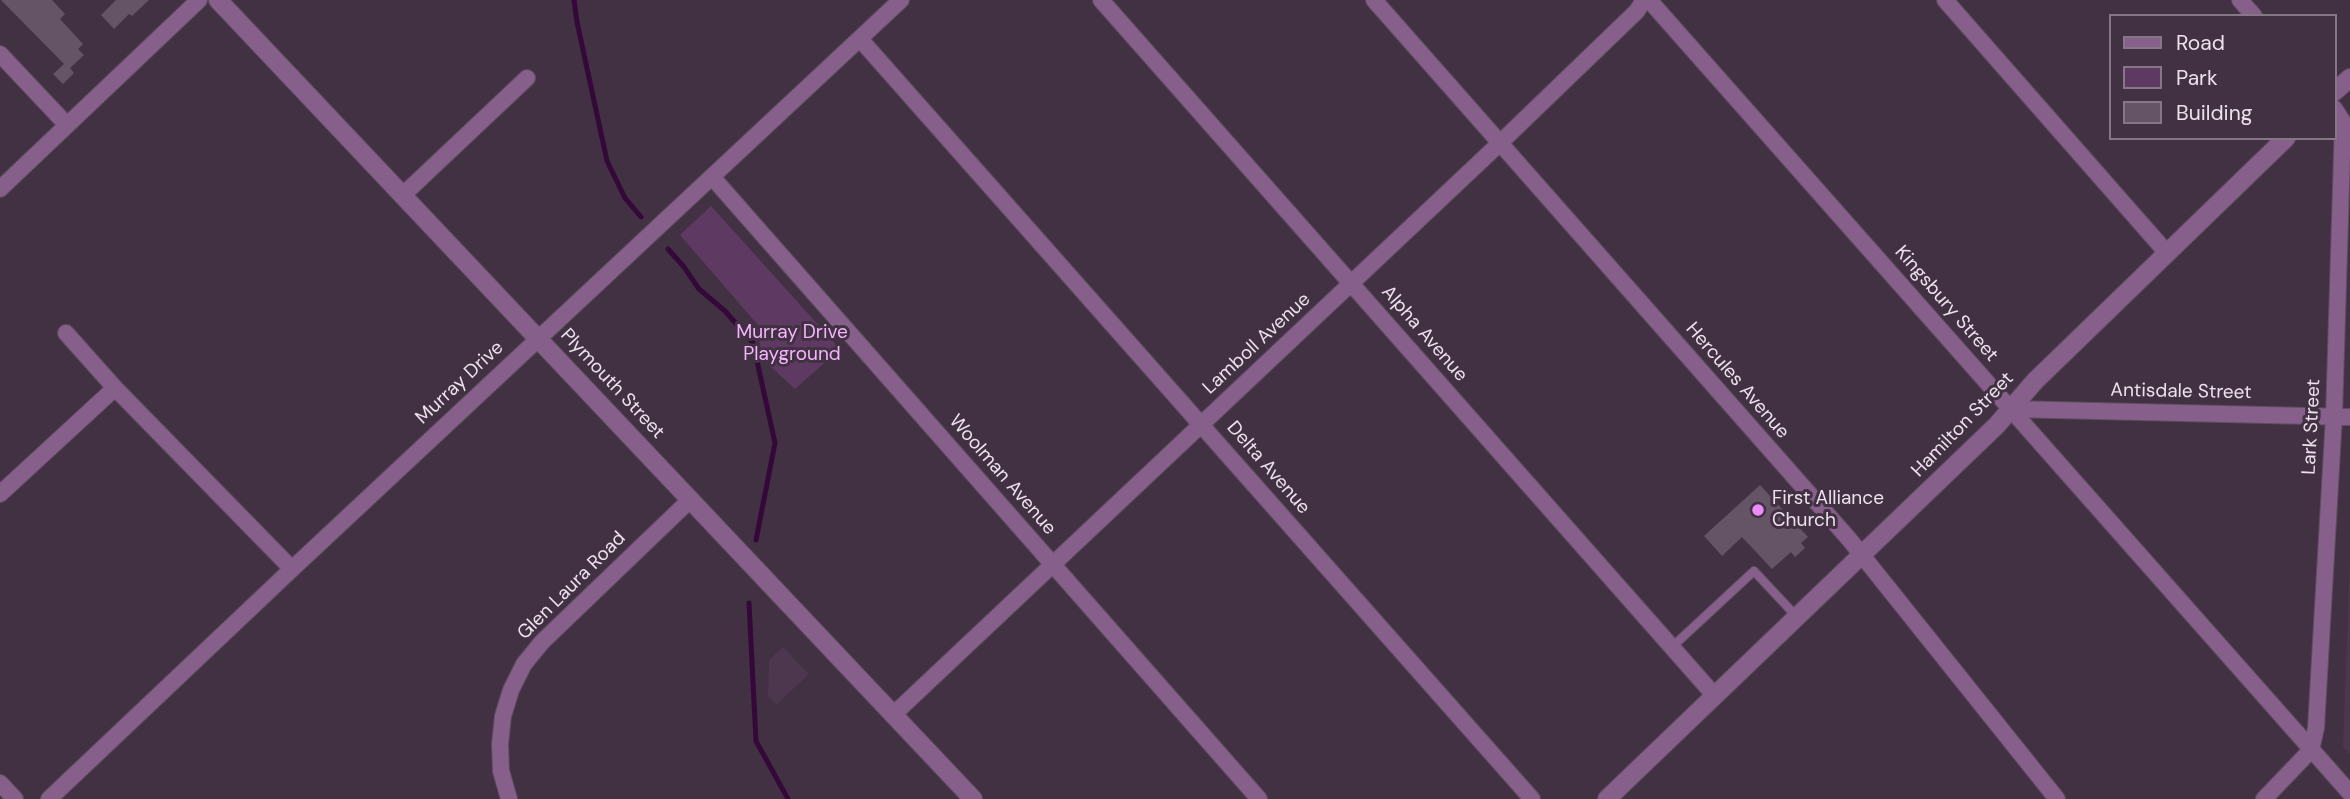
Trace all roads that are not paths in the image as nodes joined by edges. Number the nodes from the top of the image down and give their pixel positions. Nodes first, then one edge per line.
1 (199, 0) edge
2 (218, 0) edge
3 (901, 0) edge
4 (1101, 0) edge
5 (1374, 0) edge
6 (1644, 0) edge
7 (1649, 0) edge
8 (1945, 0) edge
9 (2240, 0) edge
10 (2252, 14) edge
11 (860, 39) junction
12 (0, 54) edge
13 (527, 78) dead end
14 (2350, 78) edge
15 (2336, 90) edge
16 (2336, 111) edge
17 (67, 125) junction
18 (2284, 140) edge
19 (1500, 143) junction
20 (713, 178) junction
21 (0, 189) edge
22 (403, 195) junction
23 (2167, 253) junction
24 (1351, 283) junction
25 (66, 333) dead end
26 (539, 338) junction
27 (115, 388) junction
28 (2011, 409) junction
29 (2342, 417) edge
30 (1202, 425) junction
31 (0, 494) edge
32 (691, 499) junction
33 (1861, 555) junction
34 (1053, 564) junction
35 (292, 569) junction
36 (1797, 617) junction
37 (1672, 647) junction
38 (1715, 696) junction
39 (894, 714) junction
40 (2311, 750) junction
41 (2344, 781) edge
42 (0, 783) edge
43 (15, 799) edge
44 (49, 799) edge
45 (509, 799) edge
46 (973, 799) edge
47 (1259, 799) edge
48 (1532, 799) edge
49 (1607, 799) edge
50 (2057, 799) edge
51 (2264, 799) edge

1 - 17 street
2 - 22 street, Plymouth Street
3 - 11 street, Murray Drive
4 - 24 street, Alpha Avenue
5 - 19 street, Hercules Avenue
6 - 19 street, Lamboll Avenue
7 - 28 street, Kingsbury Street
8 - 23 street
9 - 10 street
11 - 20 street, Murray Drive
11 - 30 street, Delta Avenue
12 - 17 street
13 - 22 street
14 - 15 street
16 - 29 street, Lark Street
17 - 21 street
18 - 23 street, Hamilton Street
19 - 24 street, Lamboll Avenue
19 - 33 street, Hercules Avenue
20 - 26 street, Murray Drive
20 - 34 street, Woolman Avenue
22 - 26 street, Plymouth Street
23 - 28 street, Hamilton Street
24 - 30 street, Lamboll Avenue
24 - 37 street, Alpha Avenue
25 - 27 street
26 - 32 street, Plymouth Street
26 - 35 street, Murray Drive
27 - 31 street
27 - 35 street
28 - 29 street, Antisdale Street
28 - 33 street, Hamilton Street
28 - 40 street, Kingsbury Street
29 - 40 street, Lark Street
30 - 34 street, Lamboll Avenue
30 - 48 street, Delta Avenue
32 - 39 street, Plymouth Street
32 - 45 street, Glen Laura Road
33 - 36 street, Hamilton Street
33 - 50 street, Hercules Avenue
34 - 39 street, Lamboll Avenue
34 - 47 street, Woolman Avenue
35 - 44 street, Murray Drive
36 - 37 lane
36 - 38 street, Hamilton Street
37 - 38 street, Alpha Avenue
38 - 49 street, Hamilton Street
39 - 46 street, Plymouth Street
40 - 41 street, Kingsbury Street
40 - 51 street
42 - 43 street

